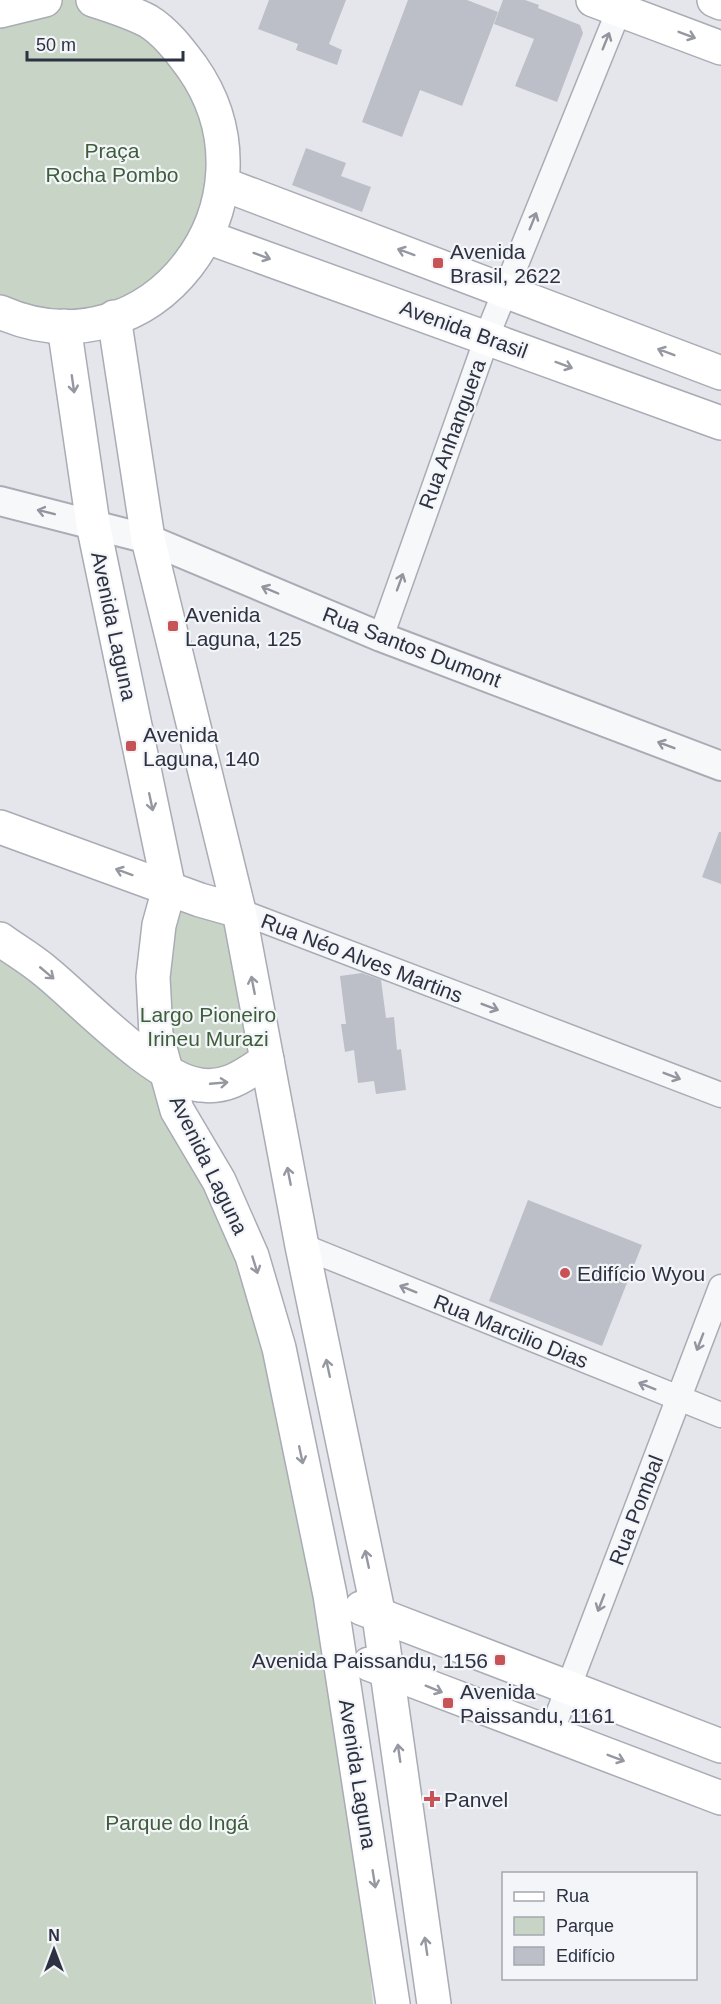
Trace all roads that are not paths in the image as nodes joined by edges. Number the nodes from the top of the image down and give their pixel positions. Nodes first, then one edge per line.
1 (45, 0) edge
2 (93, 0) edge
3 (714, 0) edge
4 (612, 3) edge
5 (721, 3) edge
6 (0, 11) edge
7 (153, 11) edge
8 (721, 48) edge
9 (223, 184) junction
10 (207, 237) junction
11 (504, 292) junction
12 (0, 312) edge
13 (114, 317) junction
14 (64, 326) junction
15 (487, 337) junction
16 (721, 373) edge
17 (721, 423) edge
18 (0, 501) edge
19 (93, 524) junction
20 (148, 539) junction
21 (381, 637) junction
22 (721, 766) edge
23 (0, 827) edge
24 (170, 889) junction
25 (239, 911) junction
26 (0, 939) edge
27 (267, 1060) junction
28 (166, 1072) junction
29 (721, 1095) edge
30 (302, 1246) junction
31 (721, 1287) edge
32 (678, 1398) junction
33 (721, 1415) edge
34 (330, 1595) junction
35 (379, 1616) junction
36 (339, 1655) junction
37 (387, 1670) junction
38 (569, 1688) junction
39 (551, 1733) junction
40 (721, 1746) edge
41 (721, 1798) edge
42 (393, 2004) edge
43 (434, 2004) edge

1 - 6 main road
2 - 7 main road
3 - 5 main road
4 -> 8 main road
11 -> 4 street, Rua Anhanguera
7 - 9 main road
9 - 10 main road
11 -> 9 main road
10 - 13 main road
10 -> 15 main road, Avenida Brasil
11 - 15 street, Rua Anhanguera
16 -> 11 main road
12 - 14 main road
13 - 14 main road
13 - 20 main road, Avenida Laguna
14 -> 19 main road, Avenida Laguna
15 -> 17 main road, Avenida Brasil
21 -> 15 street, Rua Anhanguera
19 -> 18 street, Rua Santos Dumont
19 - 20 street, Rua Santos Dumont
19 -> 24 main road, Avenida Laguna
21 -> 20 street, Rua Santos Dumont
20 - 25 main road, Avenida Laguna
22 -> 21 street, Rua Santos Dumont
24 -> 23 main road, Rua Néo Alves Martins
24 - 25 main road, Rua Néo Alves Martins
24 - 28 main road, Avenida Laguna
27 -> 25 main road, Avenida Laguna
25 -> 29 street, Rua Néo Alves Martins
26 -> 28 main road
28 -> 27 main road
30 -> 27 main road, Avenida Laguna
28 -> 34 main road, Avenida Laguna
32 -> 30 street, Rua Marcilio Dias
35 -> 30 main road, Avenida Laguna
31 -> 32 street, Rua Pombal
32 - 33 street, Rua Marcilio Dias
32 -> 38 street, Rua Pombal
34 - 35 main road
34 - 36 main road, Avenida Laguna
35 - 37 main road, Avenida Laguna
35 - 38 main road
36 - 37 main road
36 -> 42 main road, Avenida Laguna
37 -> 39 main road
43 -> 37 main road, Avenida Laguna
38 - 39 street, Rua Pombal
38 - 40 main road
39 -> 41 main road

